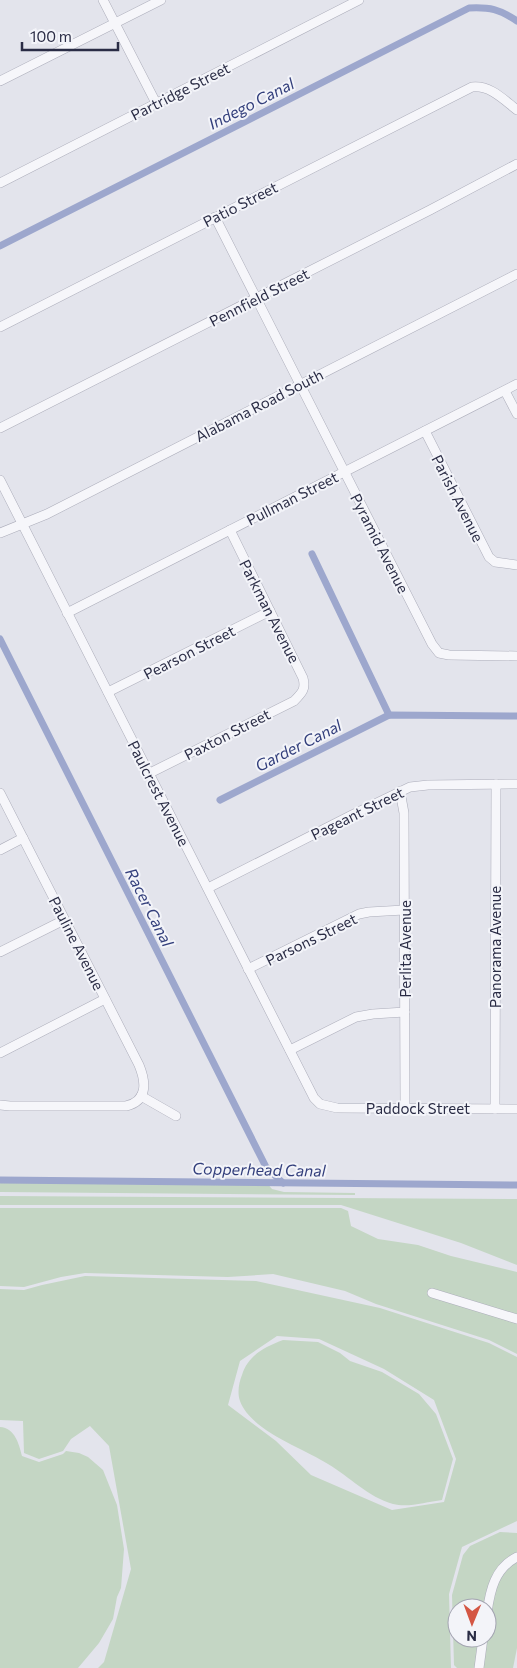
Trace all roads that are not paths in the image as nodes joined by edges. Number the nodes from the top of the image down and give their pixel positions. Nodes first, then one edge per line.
1 (103, 0) edge
2 (161, 0) edge
3 (359, 0) edge
4 (115, 24) junction
5 (0, 81) edge
6 (156, 103) junction
7 (517, 110) edge
8 (517, 164) edge
9 (0, 183) edge
10 (215, 217) junction
11 (517, 274) edge
12 (255, 298) junction
13 (0, 326) edge
14 (300, 384) junction
15 (517, 384) edge
16 (505, 391) junction
17 (517, 414) edge
18 (0, 428) edge
19 (425, 431) junction
20 (343, 472) junction
21 (0, 480) edge
22 (22, 525) junction
23 (230, 530) junction
24 (0, 534) edge
25 (517, 565) edge
26 (270, 611) junction
27 (67, 613) junction
28 (517, 656) edge
29 (108, 692) junction
30 (303, 693) joint
31 (150, 773) junction
32 (496, 784) junction
33 (517, 784) edge
34 (400, 791) junction
35 (0, 793) edge
36 (23, 838) junction
37 (0, 850) edge
38 (208, 888) junction
39 (404, 910) junction
40 (64, 920) junction
41 (0, 952) edge
42 (248, 969) junction
43 (105, 999) junction
44 (405, 1012) junction
45 (290, 1050) junction
46 (0, 1053) edge
47 (141, 1096) junction
48 (320, 1104) joint
49 (0, 1105) edge
50 (405, 1108) junction
51 (495, 1109) junction
52 (517, 1109) edge
53 (176, 1116) dead end
54 (432, 1293) dead end
55 (517, 1319) edge
56 (517, 1557) edge
57 (490, 1598) edge
58 (482, 1648) edge
59 (479, 1668) edge

1 - 4 street
2 - 4 street
3 - 6 street, Partridge Street
4 - 5 street
4 - 6 street
6 - 9 street, Partridge Street
7 - 10 street, Patio Street
8 - 12 street, Pennfield Street
10 - 12 street, Pyramid Avenue
10 - 13 street, Patio Street
11 - 14 street, Alabama Road South
12 - 14 street, Pyramid Avenue
12 - 18 street, Pennfield Street
14 - 20 street, Pyramid Avenue
14 - 22 street, Alabama Road South
15 - 16 street, Pullman Street
16 - 17 street
16 - 19 street, Pullman Street
19 - 20 street, Pullman Street
19 - 25 street, Parish Avenue
20 - 23 street, Pullman Street
20 - 28 street, Pyramid Avenue
21 - 22 street, Paulcrest Avenue
22 - 24 street, Alabama Road South
22 - 27 street, Paulcrest Avenue
23 - 26 street, Parkman Avenue
23 - 27 street, Pullman Street
26 - 29 street, Pearson Street
26 - 30 street, Parkman Avenue
27 - 29 street, Paulcrest Avenue
29 - 31 street, Paulcrest Avenue
30 - 31 street, Paxton Street
31 - 38 street, Paulcrest Avenue
32 - 33 street, Pageant Street
32 - 34 street, Pageant Street
32 - 51 street, Panorama Avenue
34 - 38 street, Pageant Street
34 - 39 street, Perlita Avenue
35 - 36 street, Pauline Avenue
36 - 37 street
36 - 40 street, Pauline Avenue
38 - 42 street, Paulcrest Avenue
39 - 42 street, Parsons Street
39 - 44 street, Perlita Avenue
40 - 41 street
40 - 43 street, Pauline Avenue
42 - 45 street, Paulcrest Avenue
43 - 46 street
43 - 47 street, Pauline Avenue
44 - 45 street
44 - 50 street, Perlita Avenue
45 - 48 street, Paulcrest Avenue
47 - 49 street
47 - 53 street
48 - 50 street, Paddock Street
50 - 51 street, Paddock Street
51 - 52 street, Paddock Street
54 - 55 street
56 - 57 street
58 - 59 street

